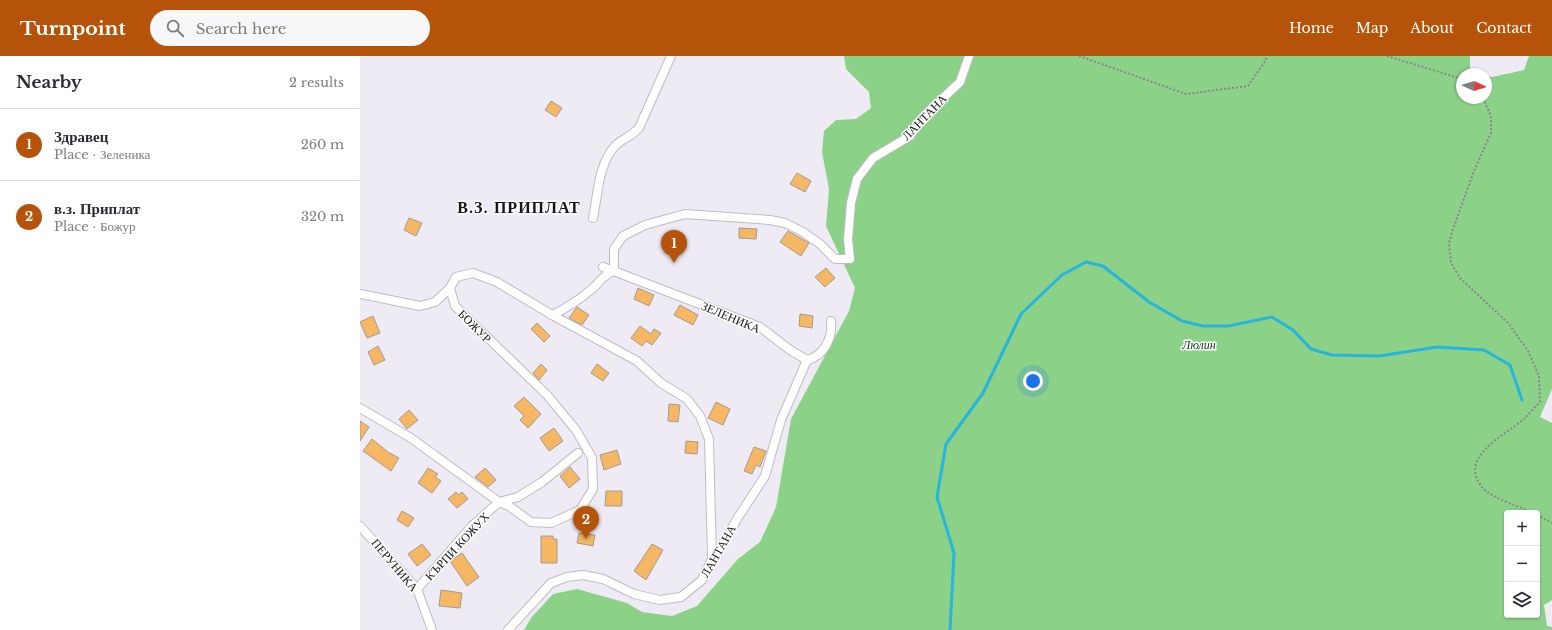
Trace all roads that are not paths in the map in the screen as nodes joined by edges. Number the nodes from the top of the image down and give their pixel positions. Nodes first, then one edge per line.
1 (671, 56) edge
2 (969, 56) edge
3 (594, 218) dead end
4 (603, 267) dead end
5 (614, 271) junction
6 (450, 288) junction
7 (360, 294) edge
8 (552, 315) junction
9 (831, 321) dead end
10 (807, 360) junction
11 (360, 408) edge
12 (578, 453) dead end
13 (499, 502) junction
14 (360, 526) edge
15 (712, 559) junction
16 (417, 589) junction
17 (432, 630) edge
18 (508, 630) edge

1 - 3 street
2 - 5 street, ЛАНТАНА
4 - 5 street, ЗЕЛЕНИКА
5 - 8 street
5 - 10 street, ЗЕЛЕНИКА
6 - 7 street
6 - 8 street
6 - 13 street, БОЖУР
8 - 15 street
9 - 10 street
10 - 15 street, ЛАНТАНА
11 - 13 street, БОЖУР
12 - 13 street, КЪРПИ КОЖУХ
13 - 16 street, КЪРПИ КОЖУХ
14 - 16 street, ПЕРУНИКА
15 - 18 street, ЛАНТАНА
16 - 17 street, ПЕРУНИКА

